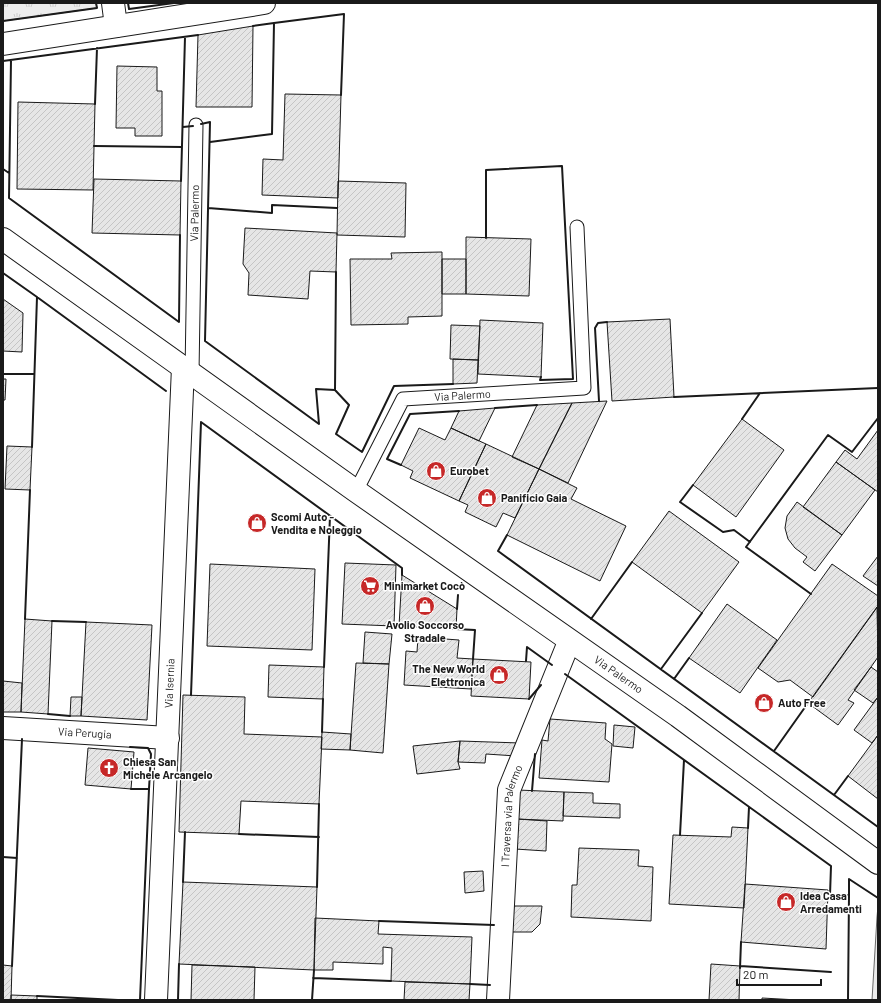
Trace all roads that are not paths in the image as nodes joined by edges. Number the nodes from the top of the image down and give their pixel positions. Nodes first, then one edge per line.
1 (113, 3) edge
2 (264, 3) edge
3 (116, 26) junction
4 (3, 44) edge
5 (196, 125) dead end
6 (577, 227) dead end
7 (3, 239) edge
8 (188, 370) junction
9 (356, 491) junction
10 (569, 642) junction
11 (3, 728) edge
12 (168, 738) junction
13 (878, 863) edge
14 (156, 1000) edge
15 (498, 1000) edge

1 - 3 street
2 - 3 street
3 - 4 street
5 - 8 lane, Via Palermo
6 - 9 lane, Via Palermo
7 - 8 street, Via Palermo
8 - 9 street, Via Palermo
8 - 12 street, Via Isernia
9 - 10 street, Via Palermo
10 - 13 street, Via Palermo
10 - 15 street, I Traversa via Palermo
11 - 12 street, Via Perugia
12 - 14 street, Via Isernia

